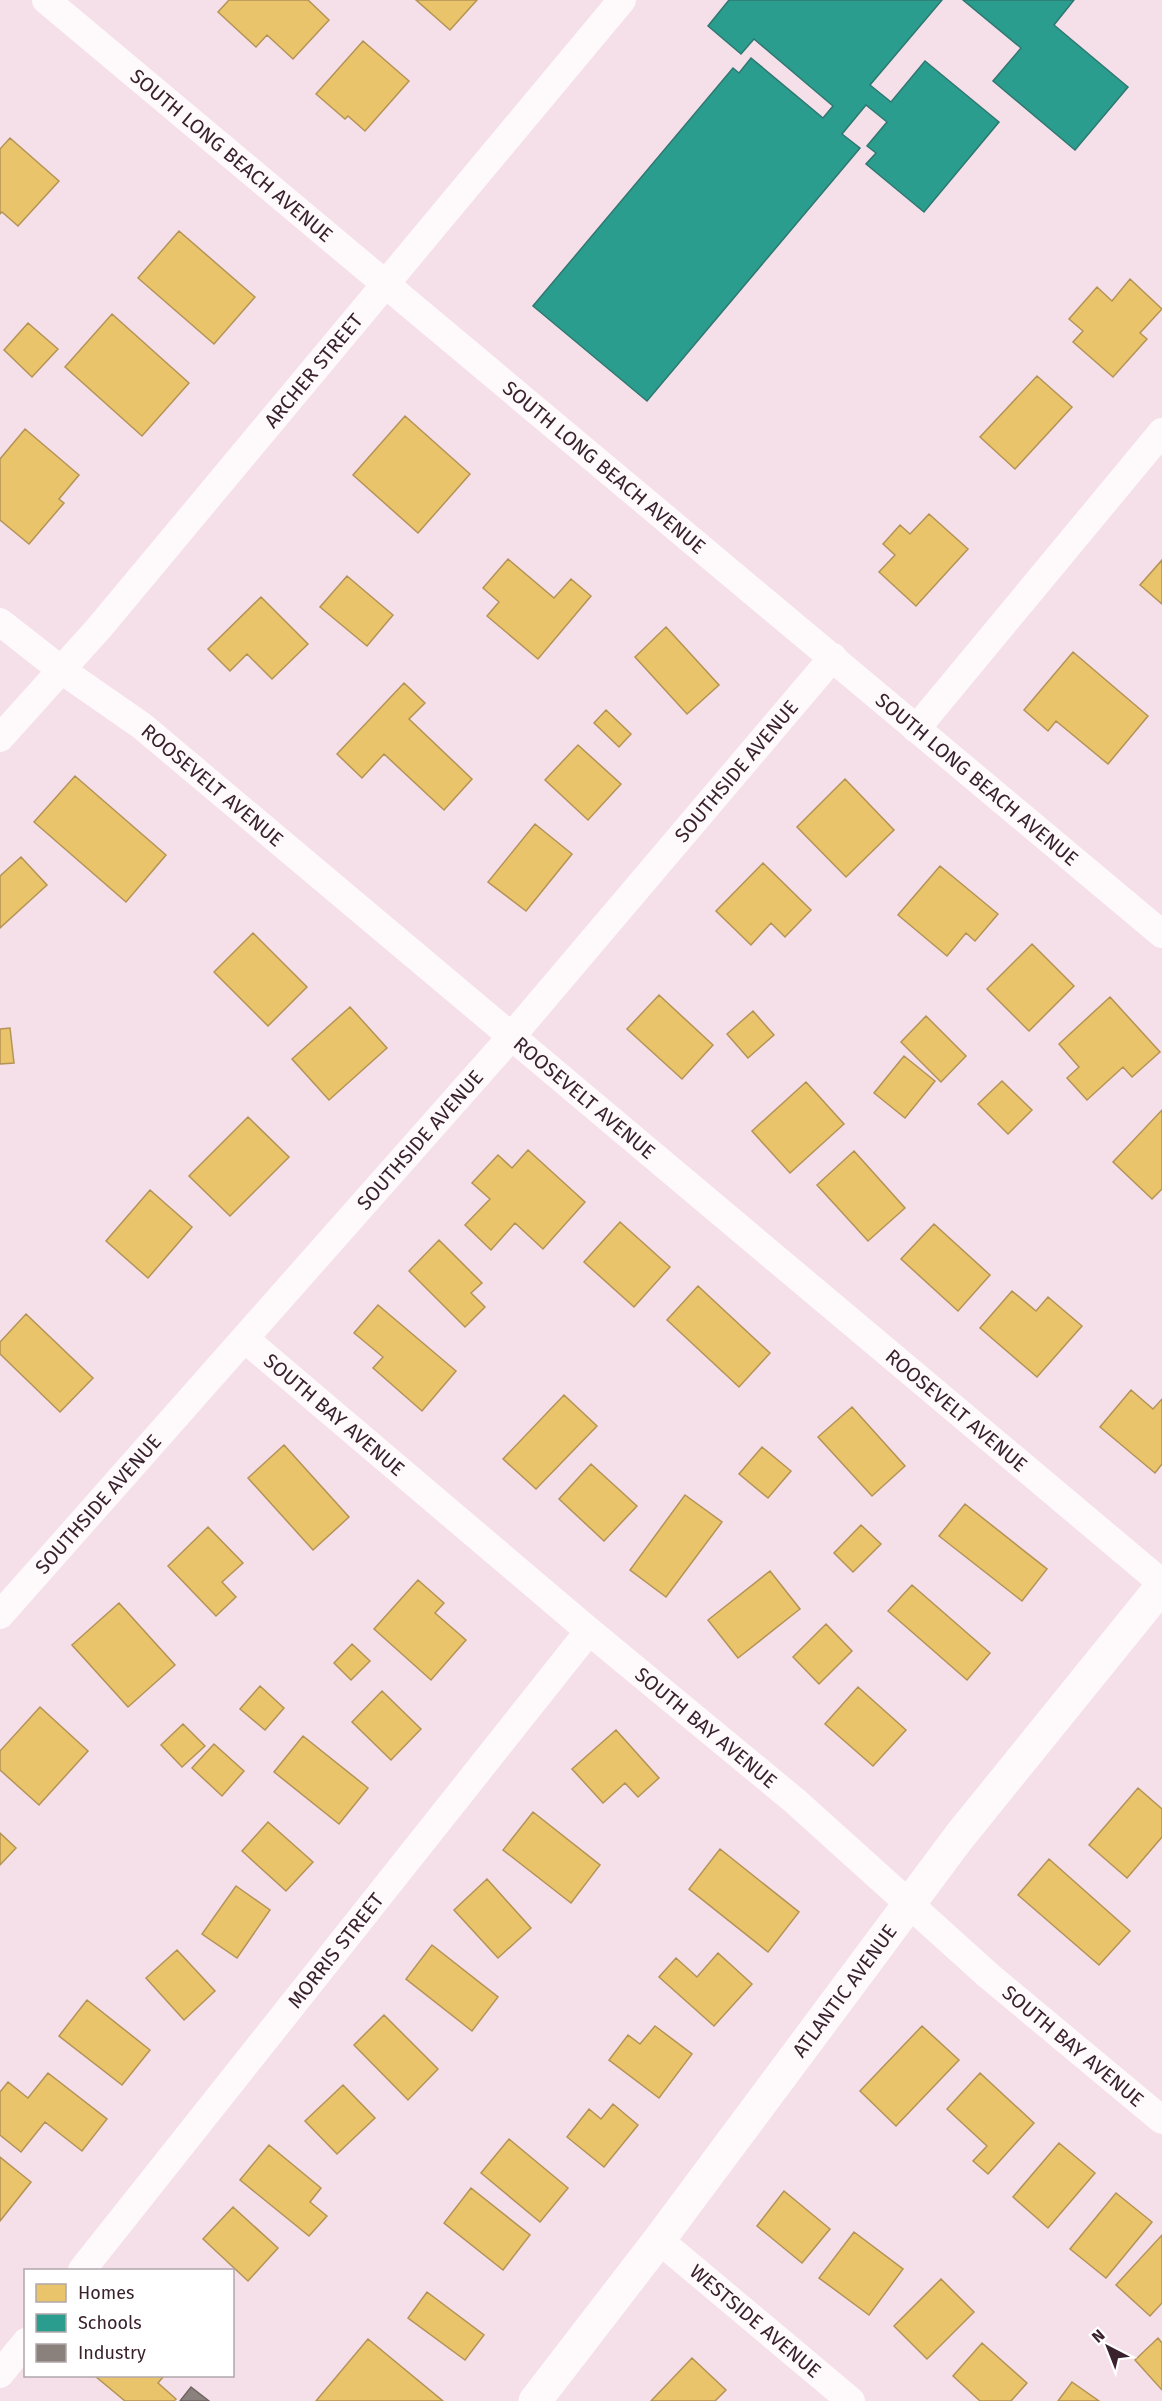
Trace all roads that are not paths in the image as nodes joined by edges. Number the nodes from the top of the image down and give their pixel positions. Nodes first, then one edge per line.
1 (46, 0) edge
2 (622, 0) edge
3 (385, 284) junction
4 (1162, 432) edge
5 (0, 622) edge
6 (833, 657) junction
7 (60, 669) junction
8 (916, 729) junction
9 (0, 738) edge
10 (1162, 934) edge
11 (511, 1037) junction
12 (245, 1339) junction
13 (1162, 1584) edge
14 (0, 1615) edge
15 (589, 1630) junction
16 (911, 1905) junction
17 (1162, 2120) edge
18 (659, 2240) junction
19 (84, 2269) edge
20 (24, 2344) edge
21 (0, 2374) edge
22 (535, 2401) edge
23 (851, 2401) edge

1 - 3 street, SOUTH LONG BEACH AVENUE
2 - 3 street, ARCHER STREET
3 - 6 street, SOUTH LONG BEACH AVENUE
3 - 7 street, ARCHER STREET
4 - 8 street
5 - 7 street, ROOSEVELT AVENUE
6 - 8 street, SOUTH LONG BEACH AVENUE
6 - 11 street, SOUTHSIDE AVENUE
7 - 9 street, ARCHER STREET
7 - 11 street, ROOSEVELT AVENUE
8 - 10 street, SOUTH LONG BEACH AVENUE
11 - 12 street, SOUTHSIDE AVENUE
11 - 13 street, ROOSEVELT AVENUE
12 - 14 street, SOUTHSIDE AVENUE
12 - 15 street, SOUTH BAY AVENUE
13 - 16 main road, ATLANTIC AVENUE
15 - 16 street, SOUTH BAY AVENUE
15 - 19 street, MORRIS STREET
16 - 17 street, SOUTH BAY AVENUE
16 - 18 main road, ATLANTIC AVENUE
18 - 22 main road, ATLANTIC AVENUE
18 - 23 street, WESTSIDE AVENUE
20 - 21 street

